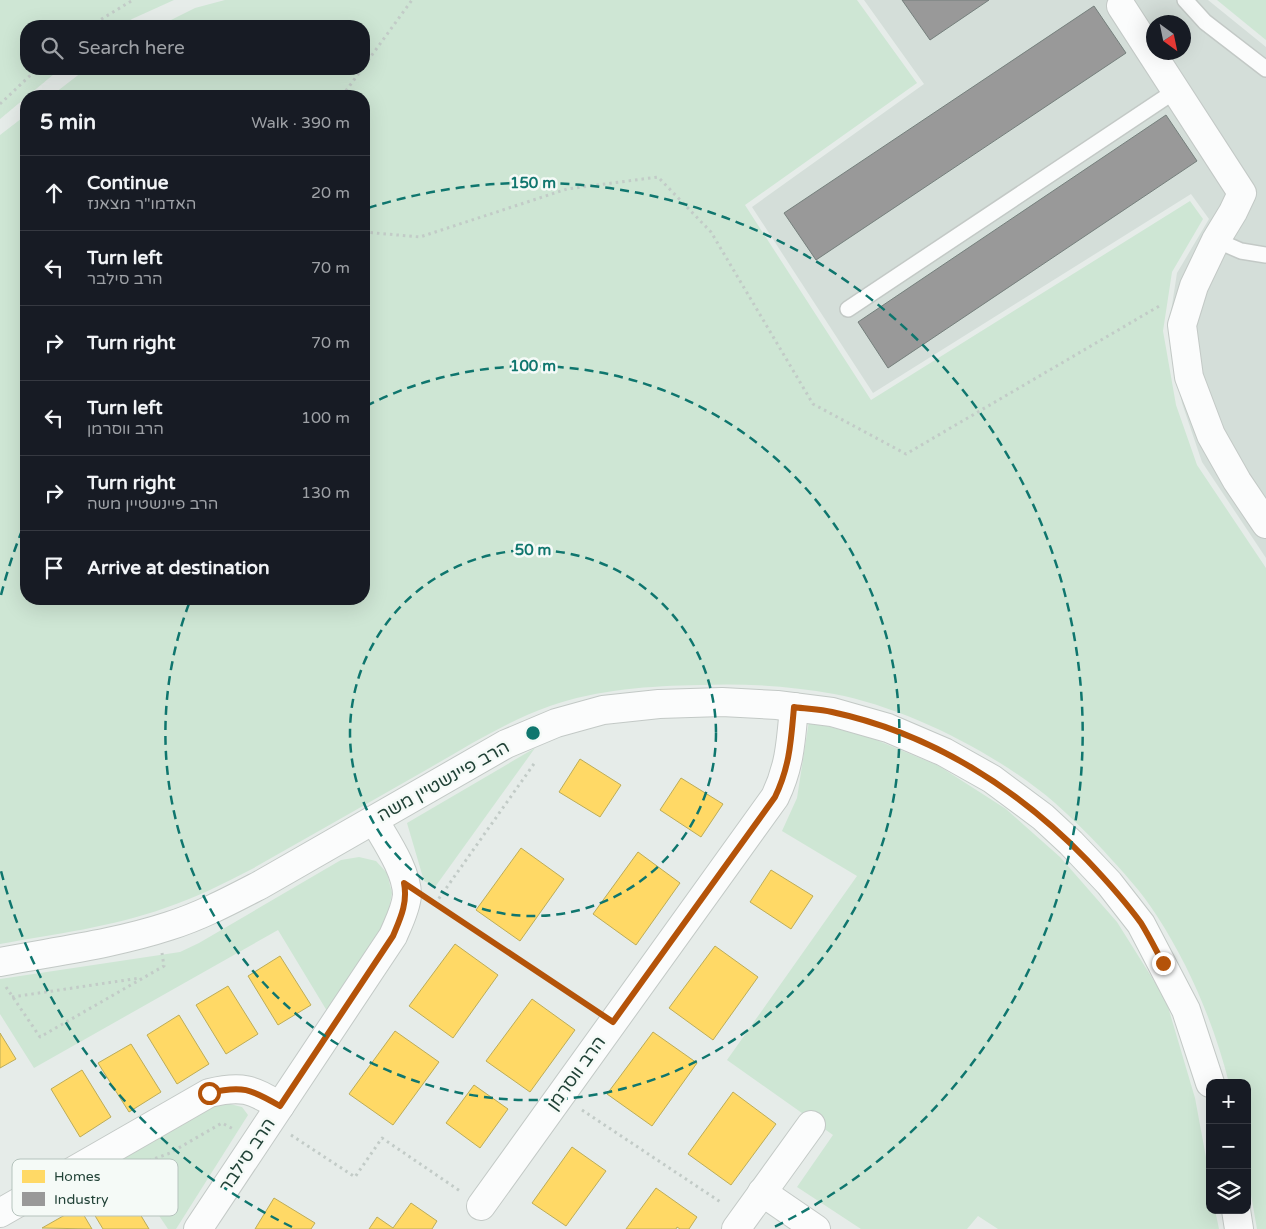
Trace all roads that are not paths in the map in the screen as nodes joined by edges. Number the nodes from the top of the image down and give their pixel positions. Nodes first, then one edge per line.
1 (1184, 0) edge
2 (1121, 6) dead end
3 (1266, 69) edge
4 (1175, 91) junction
5 (1216, 240) junction
6 (1266, 256) edge
7 (848, 309) dead end
8 (1266, 524) edge
9 (794, 707) junction
10 (374, 820) junction
11 (2, 973) edge
12 (1209, 1079) edge
13 (269, 1123) junction
14 (811, 1125) dead end
15 (94, 1159) edge
16 (762, 1192) junction
17 (12, 1206) edge
18 (481, 1206) road end
19 (0, 1213) edge
20 (1237, 1214) edge
21 (740, 1223) edge
22 (198, 1229) edge
23 (816, 1229) edge
24 (1239, 1229) edge

1 - 3 lane
2 - 4 street
4 - 5 street
4 - 7 lane
5 - 6 lane
5 - 8 street
9 - 10 street, הרב פיינשטיין משה
9 - 12 street, הרב פיינשטיין משה
9 - 18 street, הרב ווסרמן
10 - 11 street, הרב פיינשטיין משה
10 - 13 street, הרב סילבר
13 - 15 street
13 - 22 street, הרב סילבר
14 - 16 street
16 - 21 street
16 - 23 street
17 - 19 street
20 - 24 street

